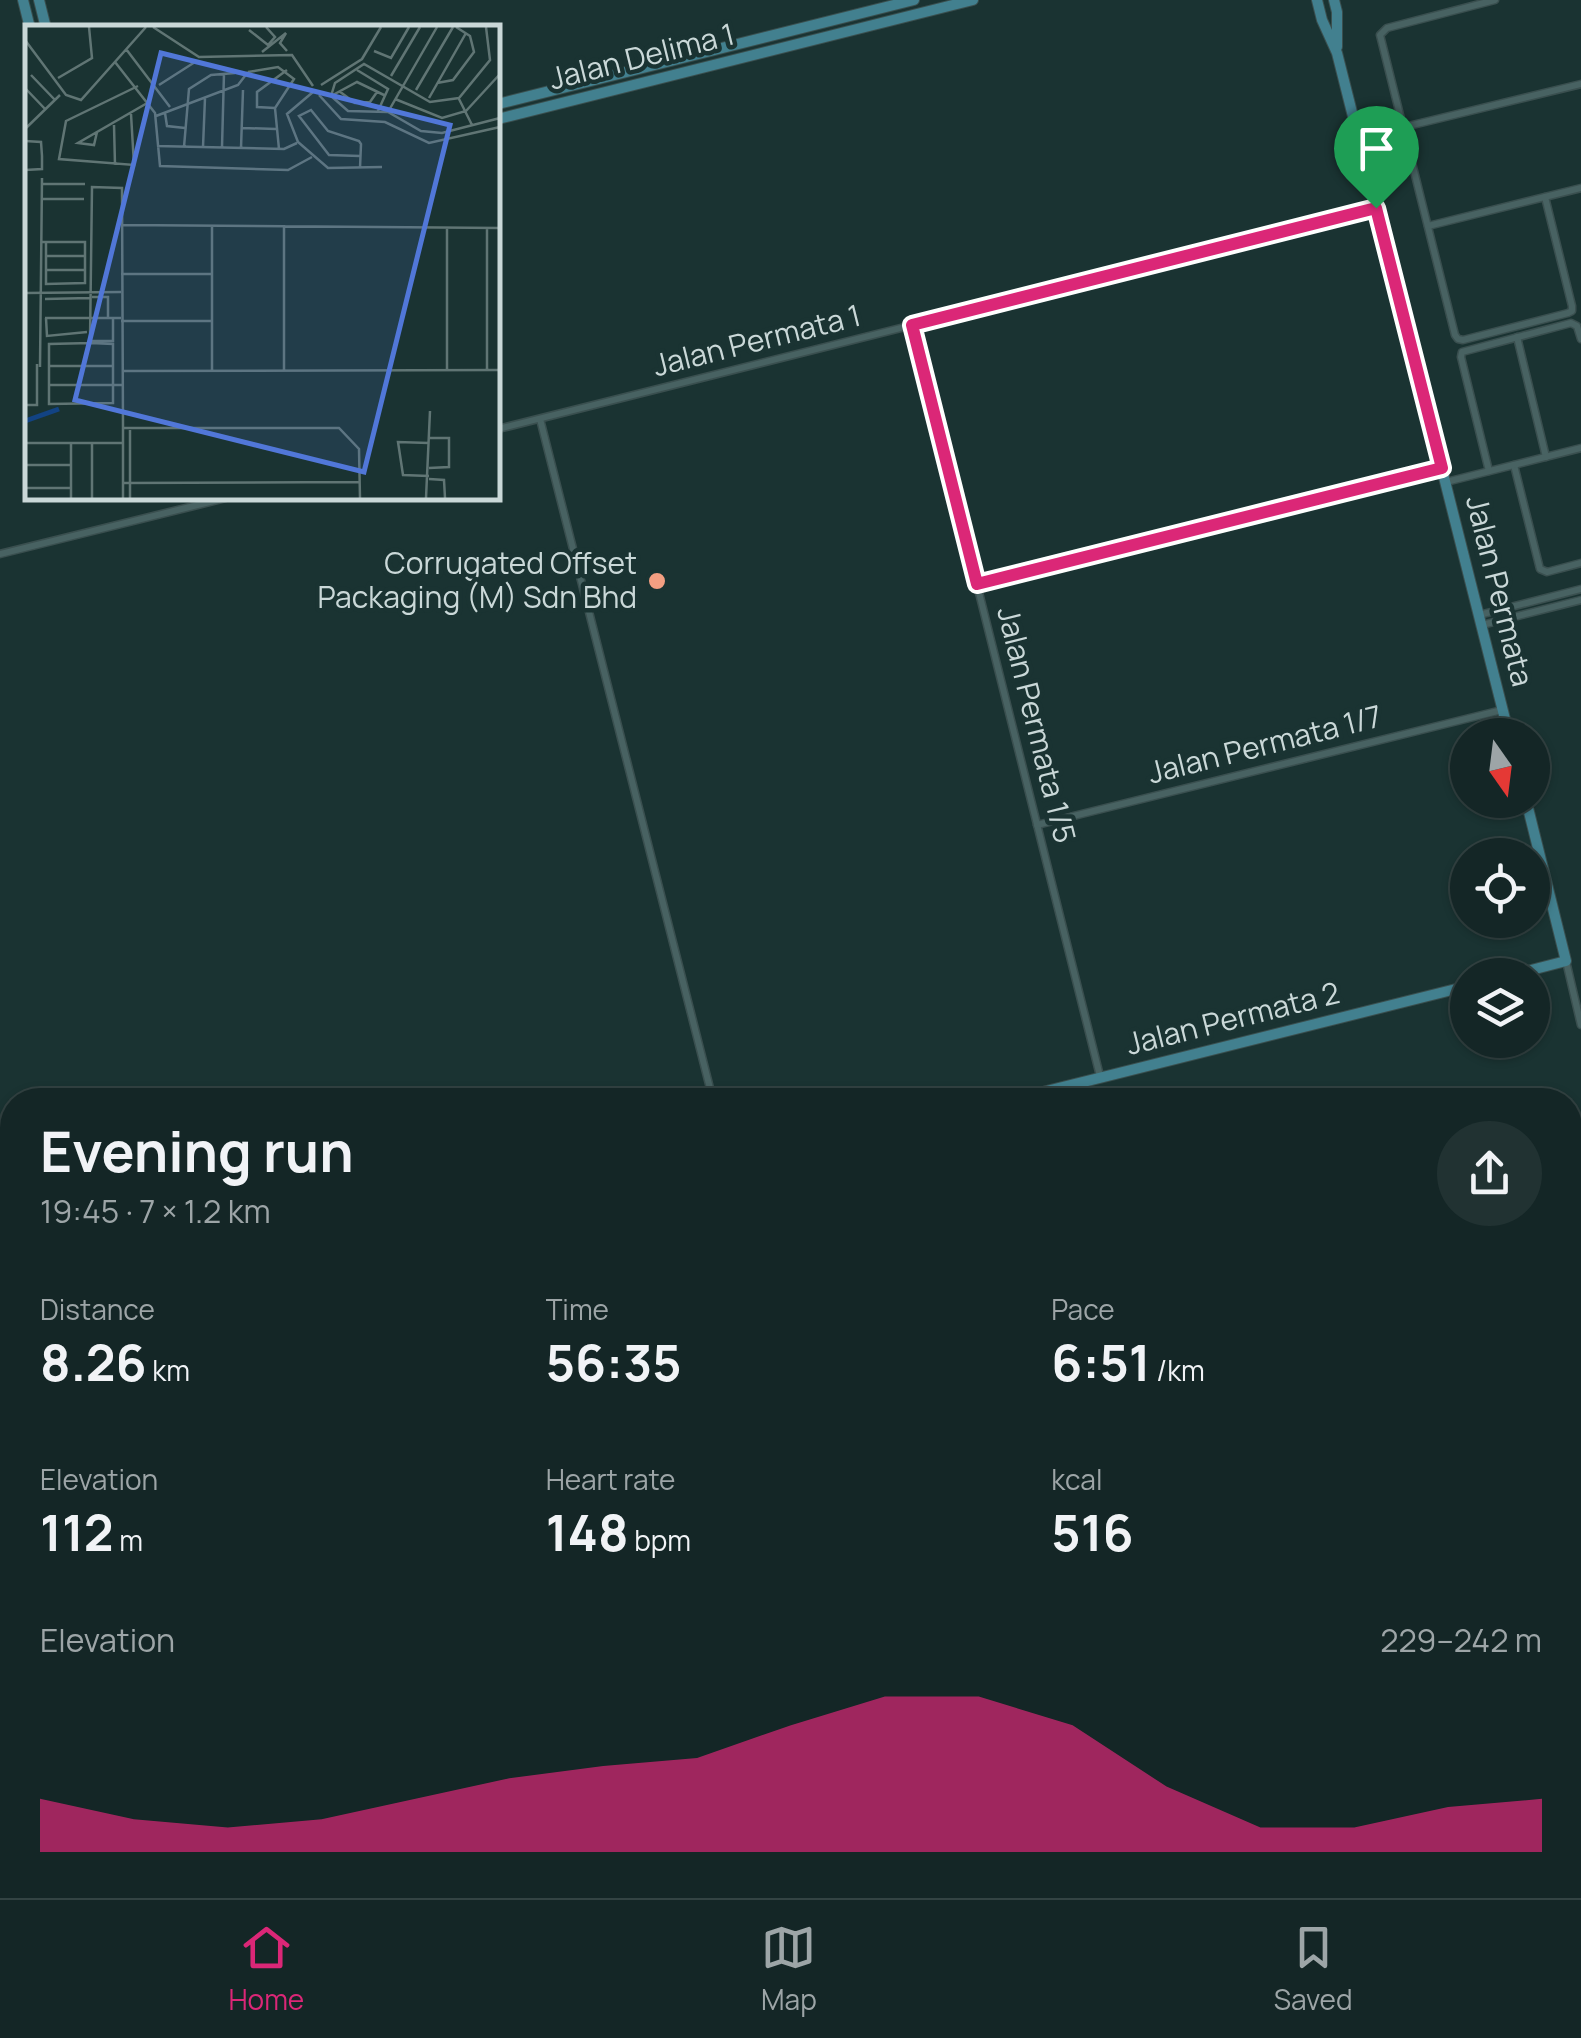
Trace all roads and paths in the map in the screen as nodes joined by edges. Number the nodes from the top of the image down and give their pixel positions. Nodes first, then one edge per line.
1 (22, 0) edge
2 (39, 0) edge
3 (914, 0) edge
4 (973, 0) edge
5 (1317, 0) edge
6 (1334, 0) edge
7 (1494, 0) edge
8 (29, 25) edge
9 (45, 25) edge
10 (1337, 53) junction
11 (1581, 84) edge
12 (500, 104) edge
13 (500, 118) edge
14 (1403, 128) junction
15 (1359, 138) junction
16 (1581, 188) edge
17 (1545, 197) junction
18 (1376, 208) junction
19 (1428, 226) junction
20 (1581, 290) edge
21 (1569, 293) junction
22 (912, 325) junction
23 (1518, 336) junction
24 (1580, 336) edge
25 (540, 419) junction
26 (500, 429) edge
27 (1581, 448) edge
28 (1546, 456) junction
29 (1514, 465) junction
30 (1442, 468) junction
31 (1489, 471) junction
32 (1446, 482) junction
33 (218, 500) edge
34 (0, 554) edge
35 (1581, 563) edge
36 (977, 584) junction
37 (1581, 589) edge
38 (1581, 600) edge
39 (1480, 620) junction
40 (1503, 709) junction
41 (1505, 718) edge
42 (1530, 818) edge
43 (1038, 825) junction
44 (1566, 962) junction
45 (1550, 966) edge
46 (1450, 991) edge
47 (1581, 1025) edge
48 (1101, 1078) junction
49 (710, 1088) edge
50 (1060, 1088) edge

1 - 8 street
2 - 9 street
3 - 12 street, Jalan Delima 1
4 - 13 street, Jalan Delima 1
5 - 10 street, Jalan Permata
6 - 10 street, Jalan Permata
7 - 14 street
10 - 15 street, Jalan Permata
11 - 14 street
14 - 15 street
14 - 19 street
15 - 18 street, Jalan Permata
16 - 17 street
17 - 19 street
17 - 21 street
18 - 22 street, Jalan Permata 1
18 - 30 street, Jalan Permata
19 - 21 street
20 - 21 street
22 - 25 street, Jalan Permata 1
22 - 36 street, Jalan Permata 1/5
23 - 24 street
23 - 28 street
23 - 31 street
25 - 26 street, Jalan Permata 1
25 - 49 street
27 - 28 street
28 - 29 street
29 - 31 street
29 - 35 street
30 - 32 street, Jalan Permata
30 - 36 street
31 - 32 street
32 - 39 street, Jalan Permata
33 - 34 street
36 - 43 street, Jalan Permata 1/5
37 - 39 street
38 - 39 street
39 - 40 street, Jalan Permata
40 - 41 street, Jalan Permata
40 - 43 street, Jalan Permata 1/7
42 - 44 street
43 - 48 street, Jalan Permata 1/5
44 - 45 street
44 - 47 street
46 - 48 street, Jalan Permata 2
48 - 50 street, Jalan Permata 2

